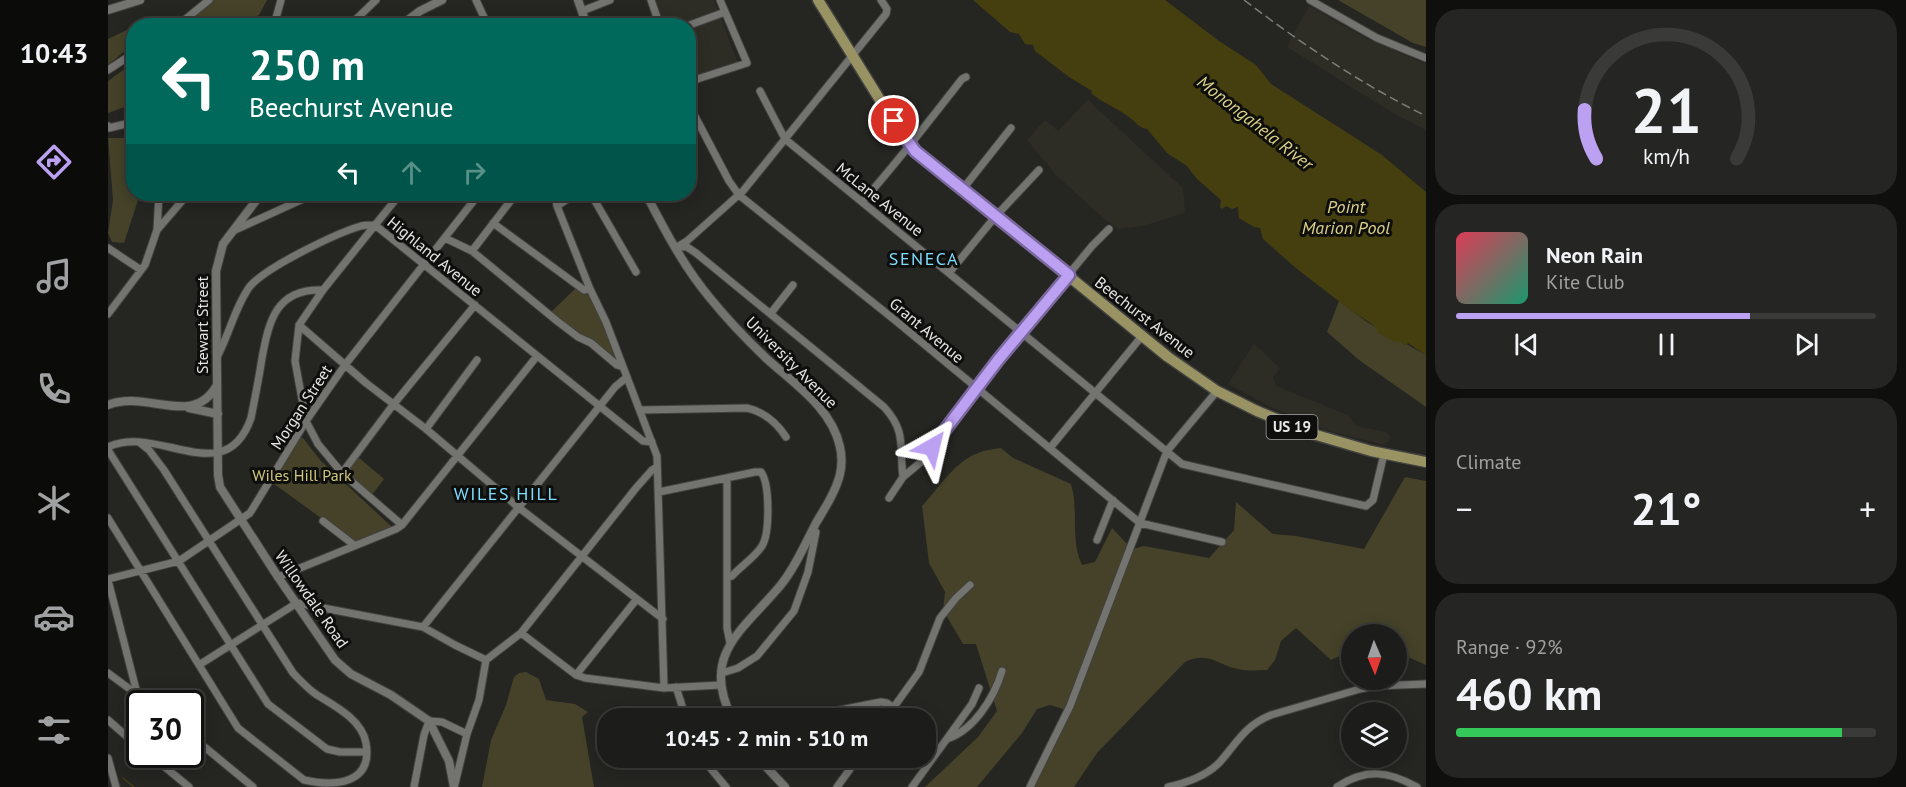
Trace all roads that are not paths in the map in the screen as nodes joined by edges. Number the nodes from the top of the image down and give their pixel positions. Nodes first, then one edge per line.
1 (140, 0) edge
2 (209, 0) edge
3 (281, 0) edge
4 (376, 0) edge
5 (442, 0) edge
6 (476, 0) edge
7 (578, 0) edge
8 (610, 0) edge
9 (651, 0) edge
10 (720, 0) edge
11 (819, 0) edge
12 (881, 0) edge
13 (1310, 0) edge
14 (108, 10) edge
15 (582, 11) junction
16 (725, 12) junction
17 (187, 18) edge
18 (276, 18) edge
19 (357, 18) edge
20 (411, 18) edge
21 (484, 18) edge
22 (584, 18) edge
23 (657, 18) edge
24 (696, 23) edge
25 (853, 54) junction
26 (126, 58) edge
27 (1426, 58) edge
28 (108, 70) edge
29 (966, 77) dead end
30 (696, 79) edge
31 (760, 91) dead end
32 (696, 118) edge
33 (126, 124) edge
34 (108, 128) edge
35 (1011, 128) dead end
36 (784, 139) junction
37 (910, 145) junction
38 (1039, 170) dead end
39 (962, 190) junction
40 (740, 195) junction
41 (159, 201) edge
42 (182, 201) edge
43 (256, 201) edge
44 (299, 201) edge
45 (394, 201) edge
46 (473, 201) edge
47 (511, 201) edge
48 (556, 201) edge
49 (564, 201) edge
50 (595, 201) edge
51 (650, 201) edge
52 (862, 202) junction
53 (557, 206) junction
54 (995, 217) junction
55 (493, 223) junction
56 (375, 225) junction
57 (1109, 229) dead end
58 (157, 230) junction
59 (232, 232) junction
60 (444, 238) junction
61 (108, 248) edge
62 (675, 248) junction
63 (472, 252) junction
64 (424, 265) junction
65 (141, 270) junction
66 (636, 272) dead end
67 (949, 273) junction
68 (1069, 275) junction
69 (793, 285) dead end
70 (590, 289) junction
71 (323, 291) junction
72 (475, 305) junction
73 (771, 313) junction
74 (108, 314) edge
75 (299, 325) junction
76 (1022, 333) junction
77 (1142, 336) junction
78 (537, 356) junction
79 (217, 357) junction
80 (477, 360) dead end
81 (345, 365) junction
82 (623, 367) junction
83 (627, 377) junction
84 (218, 384) junction
85 (976, 389) junction
86 (1217, 391) junction
87 (1095, 392) junction
88 (108, 405) edge
89 (393, 405) junction
90 (599, 406) junction
91 (182, 407) junction
92 (640, 410) junction
93 (218, 414) junction
94 (306, 421) junction
95 (426, 429) junction
96 (786, 437) dead end
97 (139, 442) junction
98 (652, 442) junction
99 (1050, 448) junction
100 (108, 449) edge
101 (1167, 451) junction
102 (218, 454) junction
103 (1384, 454) junction
104 (458, 456) junction
105 (1426, 462) edge
106 (657, 467) junction
107 (342, 473) junction
108 (903, 477) junction
109 (728, 478) junction
110 (659, 492) junction
111 (889, 498) dead end
112 (1113, 500) junction
113 (518, 507) junction
114 (108, 518) edge
115 (240, 520) junction
116 (323, 521) dead end
117 (1140, 523) junction
118 (402, 525) junction
119 (813, 530) junction
120 (1097, 540) dead end
121 (209, 541) junction
122 (1222, 542) dead end
123 (354, 545) junction
124 (581, 557) junction
125 (179, 561) junction
126 (141, 572) junction
127 (278, 577) junction
128 (728, 577) junction
129 (108, 580) edge
130 (970, 585) dead end
131 (636, 600) junction
132 (297, 603) junction
133 (663, 619) junction
134 (264, 624) junction
135 (423, 627) junction
136 (521, 633) junction
137 (730, 643) junction
138 (231, 646) junction
139 (486, 660) junction
140 (199, 665) junction
141 (1002, 671) dead end
142 (108, 673) edge
143 (722, 673) junction
144 (576, 675) junction
145 (1426, 684) edge
146 (721, 685) junction
147 (676, 687) junction
148 (664, 688) junction
149 (979, 688) dead end
150 (133, 690) edge
151 (136, 690) edge
152 (683, 708) edge
153 (728, 708) edge
154 (850, 708) edge
155 (894, 708) joint
156 (108, 720) edge
157 (429, 721) junction
158 (467, 734) junction
159 (126, 736) edge
160 (947, 739) junction
161 (204, 747) edge
162 (367, 752) junction
163 (108, 758) edge
164 (166, 768) edge
165 (710, 768) edge
166 (767, 768) edge
167 (851, 768) edge
168 (116, 787) edge
169 (189, 787) edge
170 (253, 787) edge
171 (414, 787) edge
172 (454, 787) edge
173 (726, 787) edge
174 (785, 787) edge
175 (837, 787) edge
176 (912, 787) edge
177 (1030, 787) edge
178 (1168, 787) edge
179 (1337, 787) edge
180 (1417, 787) edge

1 - 14 street
2 - 17 street
3 - 18 street
4 - 19 street
5 - 20 street
6 - 21 street
7 - 15 street
8 - 15 street
9 - 23 street
10 - 16 street
11 - 25 main road, Beechurst Avenue / US 19
12 - 25 street
13 - 27 street
15 - 22 street
16 - 24 street
16 - 30 street
25 - 36 street
25 - 37 main road, Beechurst Avenue / US 19
26 - 28 street
29 - 37 street
31 - 36 street, McLane Avenue
32 - 40 street, Grant Avenue
33 - 34 street
35 - 39 street
36 - 40 street
36 - 52 street, McLane Avenue
37 - 39 main road, Beechurst Avenue / US 19
37 - 52 street
38 - 54 street
39 - 54 main road, Beechurst Avenue / US 19
40 - 62 street
40 - 85 street, Grant Avenue
41 - 58 street
42 - 58 street
43 - 59 street, Stewart Street
44 - 59 street
45 - 56 street
46 - 60 street, Morgan Street
47 - 55 street
48 - 53 street
49 - 53 street
50 - 66 street
51 - 62 street, University Avenue
52 - 67 street, McLane Avenue
53 - 70 street
54 - 67 street
54 - 68 main road, Beechurst Avenue / US 19
55 - 63 street
55 - 70 street
56 - 64 street, Highland Avenue
56 - 71 street
56 - 79 street, Highland Avenue
57 - 68 street
58 - 65 street
59 - 79 street, Stewart Street
60 - 63 street
60 - 64 street, Morgan Street
61 - 65 street
62 - 73 street
62 - 119 street, University Avenue
63 - 82 street
64 - 72 street, Highland Avenue
64 - 81 street, Morgan Street
65 - 74 street
67 - 76 street, McLane Avenue
68 - 76 street
68 - 77 main road, Beechurst Avenue / US 19
69 - 73 street
70 - 82 street
71 - 75 street
71 - 102 street
72 - 78 street, Highland Avenue
72 - 89 street
73 - 108 street
75 - 81 street
75 - 94 street
76 - 85 street
76 - 87 street, McLane Avenue
77 - 86 main road, Beechurst Avenue / US 19
77 - 87 street
78 - 90 street, Highland Avenue
78 - 104 street
79 - 84 street, Stewart Street
80 - 95 street
81 - 89 street
81 - 94 street, Morgan Street
82 - 83 street
83 - 90 street
83 - 92 street
84 - 91 street, Stewart Street
84 - 93 street, Willowdale Road
85 - 99 street, Grant Avenue
85 - 108 street
86 - 101 street
86 - 103 main road, US 19
87 - 99 street
87 - 101 street, McLane Avenue
88 - 91 street, Stewart Street
89 - 95 street
89 - 107 street
90 - 98 street, Highland Avenue
90 - 113 street
91 - 93 street
92 - 96 street
92 - 98 street
93 - 102 street, Willowdale Road
94 - 107 street
94 - 115 street, Morgan Street
95 - 104 street
97 - 100 street
97 - 102 street
97 - 121 street
98 - 106 street
99 - 112 street, Grant Avenue
100 - 125 street
101 - 103 street, McLane Avenue
101 - 117 street
102 - 115 street, Willowdale Road
103 - 105 main road, US 19
104 - 113 street
104 - 118 street
106 - 110 street
106 - 124 street
107 - 118 street
108 - 111 street
109 - 110 street
109 - 128 street
109 - 128 street
110 - 133 street
112 - 117 street, Grant Avenue
112 - 120 street
113 - 124 street
113 - 135 street
114 - 126 street
115 - 121 street, Morgan Street
115 - 127 street, Willowdale Road
116 - 123 street
117 - 122 street, Grant Avenue
117 - 177 street
118 - 123 street
119 - 137 street, University Avenue
119 - 143 street
121 - 125 street, Morgan Street
121 - 134 street
123 - 127 street
124 - 131 street
124 - 136 street
125 - 126 street, Morgan Street
125 - 138 street
126 - 129 street, Morgan Street
126 - 140 street
127 - 132 street, Willowdale Road
128 - 137 street
129 - 151 street
130 - 155 street
131 - 133 street
131 - 144 street
132 - 134 street
132 - 135 street
132 - 157 street, Willowdale Road
133 - 148 street
134 - 138 street
134 - 162 street
135 - 139 street
136 - 139 street
136 - 144 street
137 - 143 street, University Avenue
138 - 140 street
138 - 162 street
139 - 158 street
140 - 162 street
141 - 160 street
142 - 150 street
143 - 146 street, University Avenue
144 - 148 street
145 - 178 street
146 - 147 street
146 - 153 street, University Avenue
147 - 148 street
147 - 152 street
149 - 160 street
154 - 155 street
156 - 159 street
157 - 158 street
157 - 171 street
157 - 172 street, Willowdale Road
158 - 172 street
160 - 176 street
161 - 170 street
163 - 168 street
164 - 169 street
165 - 173 street
166 - 174 street
167 - 175 street
179 - 180 street

